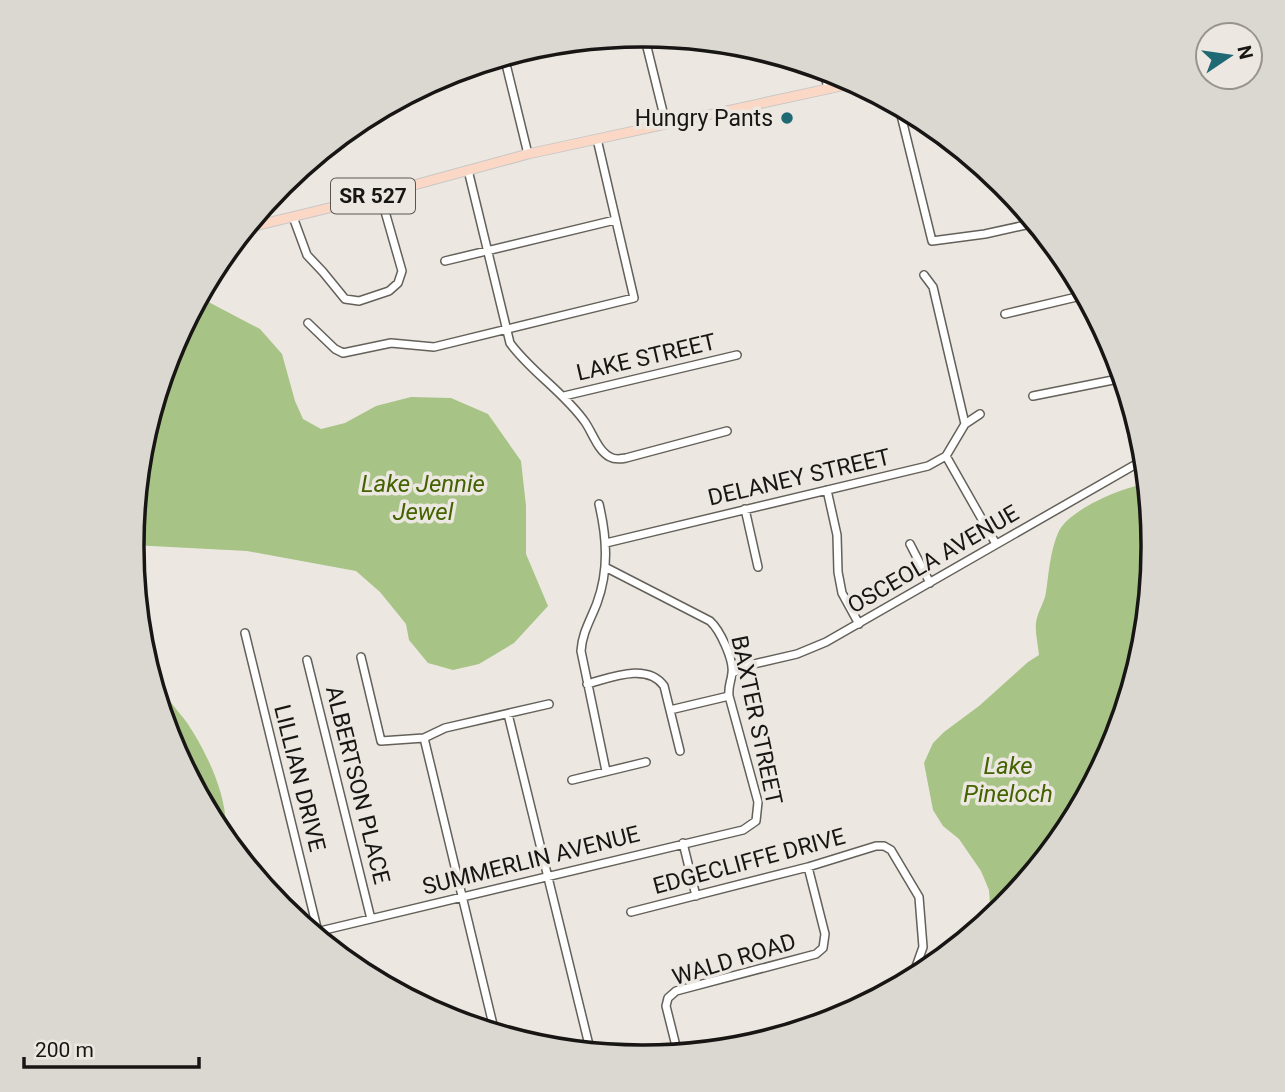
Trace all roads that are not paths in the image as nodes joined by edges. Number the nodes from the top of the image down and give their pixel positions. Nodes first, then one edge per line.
1 (647, 47) edge
2 (506, 66) edge
3 (827, 83) edge
4 (837, 87) edge
5 (828, 89) junction
6 (902, 120) edge
7 (666, 124) junction
8 (597, 139) junction
9 (528, 153) junction
10 (468, 170) junction
11 (380, 194) junction
12 (293, 217) junction
13 (615, 220) junction
14 (262, 224) edge
15 (1024, 225) edge
16 (488, 251) junction
17 (445, 261) dead end
18 (924, 275) dead end
19 (1074, 298) edge
20 (1005, 314) dead end
21 (308, 323) dead end
22 (506, 330) junction
23 (737, 355) dead end
24 (1113, 380) edge
25 (564, 396) junction
26 (1033, 396) dead end
27 (980, 414) dead end
28 (965, 424) junction
29 (727, 431) dead end
30 (946, 456) junction
31 (1134, 465) edge
32 (827, 490) junction
33 (599, 504) dead end
34 (745, 509) junction
35 (606, 543) junction
36 (910, 544) dead end
37 (996, 544) junction
38 (606, 567) junction
39 (758, 567) dead end
40 (930, 583) junction
41 (859, 624) junction
42 (245, 633) dead end
43 (361, 657) dead end
44 (307, 660) dead end
45 (733, 673) junction
46 (587, 684) junction
47 (729, 696) junction
48 (549, 704) dead end
49 (670, 710) junction
50 (508, 714) junction
51 (424, 738) junction
52 (680, 751) dead end
53 (646, 762) dead end
54 (606, 771) junction
55 (572, 780) dead end
56 (756, 821) joint
57 (683, 843) junction
58 (808, 867) junction
59 (548, 876) junction
60 (696, 896) junction
61 (462, 898) junction
62 (631, 912) dead end
63 (312, 919) edge
64 (371, 919) junction
65 (324, 930) edge
66 (917, 963) edge
67 (492, 1021) edge
68 (588, 1041) edge
69 (675, 1044) edge

1 - 7 street
2 - 9 street
3 - 5 street
4 - 5 main road, SR 527
5 - 7 main road, SR 527
6 - 15 street
7 - 8 main road, SR 527
8 - 9 main road, SR 527
8 - 13 street
9 - 10 main road, SR 527
10 - 11 main road, SR 527
10 - 16 street
11 - 12 main road, SR 527
11 - 12 street
12 - 14 main road, SR 527
13 - 16 street
13 - 22 street
16 - 17 street
16 - 22 street
18 - 28 street
19 - 20 street
21 - 22 street
22 - 25 street
23 - 25 street, LAKE STREET
24 - 26 street
25 - 29 street
27 - 28 street
28 - 30 street
30 - 32 street, DELANEY STREET
30 - 37 street
31 - 37 street, OSCEOLA AVENUE
32 - 34 street, DELANEY STREET
32 - 41 street
33 - 35 street
34 - 35 street, DELANEY STREET
34 - 39 street
35 - 38 street
36 - 40 street
37 - 40 street, OSCEOLA AVENUE
38 - 45 street, BAXTER STREET
38 - 46 street
40 - 41 street, OSCEOLA AVENUE
41 - 45 street, OSCEOLA AVENUE
42 - 63 street, LILLIAN DRIVE
43 - 51 street
44 - 64 street, ALBERTSON PLACE
45 - 47 street, BAXTER STREET
46 - 49 street
46 - 54 street
47 - 49 street
47 - 56 street, BAXTER STREET
48 - 50 street
49 - 52 street
50 - 51 street
50 - 59 street
51 - 61 street
53 - 54 street
54 - 55 street
56 - 57 street, SUMMERLIN AVENUE
57 - 59 street, SUMMERLIN AVENUE
57 - 60 street
58 - 60 street, EDGECLIFFE DRIVE
58 - 66 street, EDGECLIFFE DRIVE
58 - 69 street, WALD ROAD
59 - 61 street, SUMMERLIN AVENUE
59 - 68 street
60 - 62 street, EDGECLIFFE DRIVE
61 - 64 street, SUMMERLIN AVENUE
61 - 67 street
64 - 65 street, SUMMERLIN AVENUE

